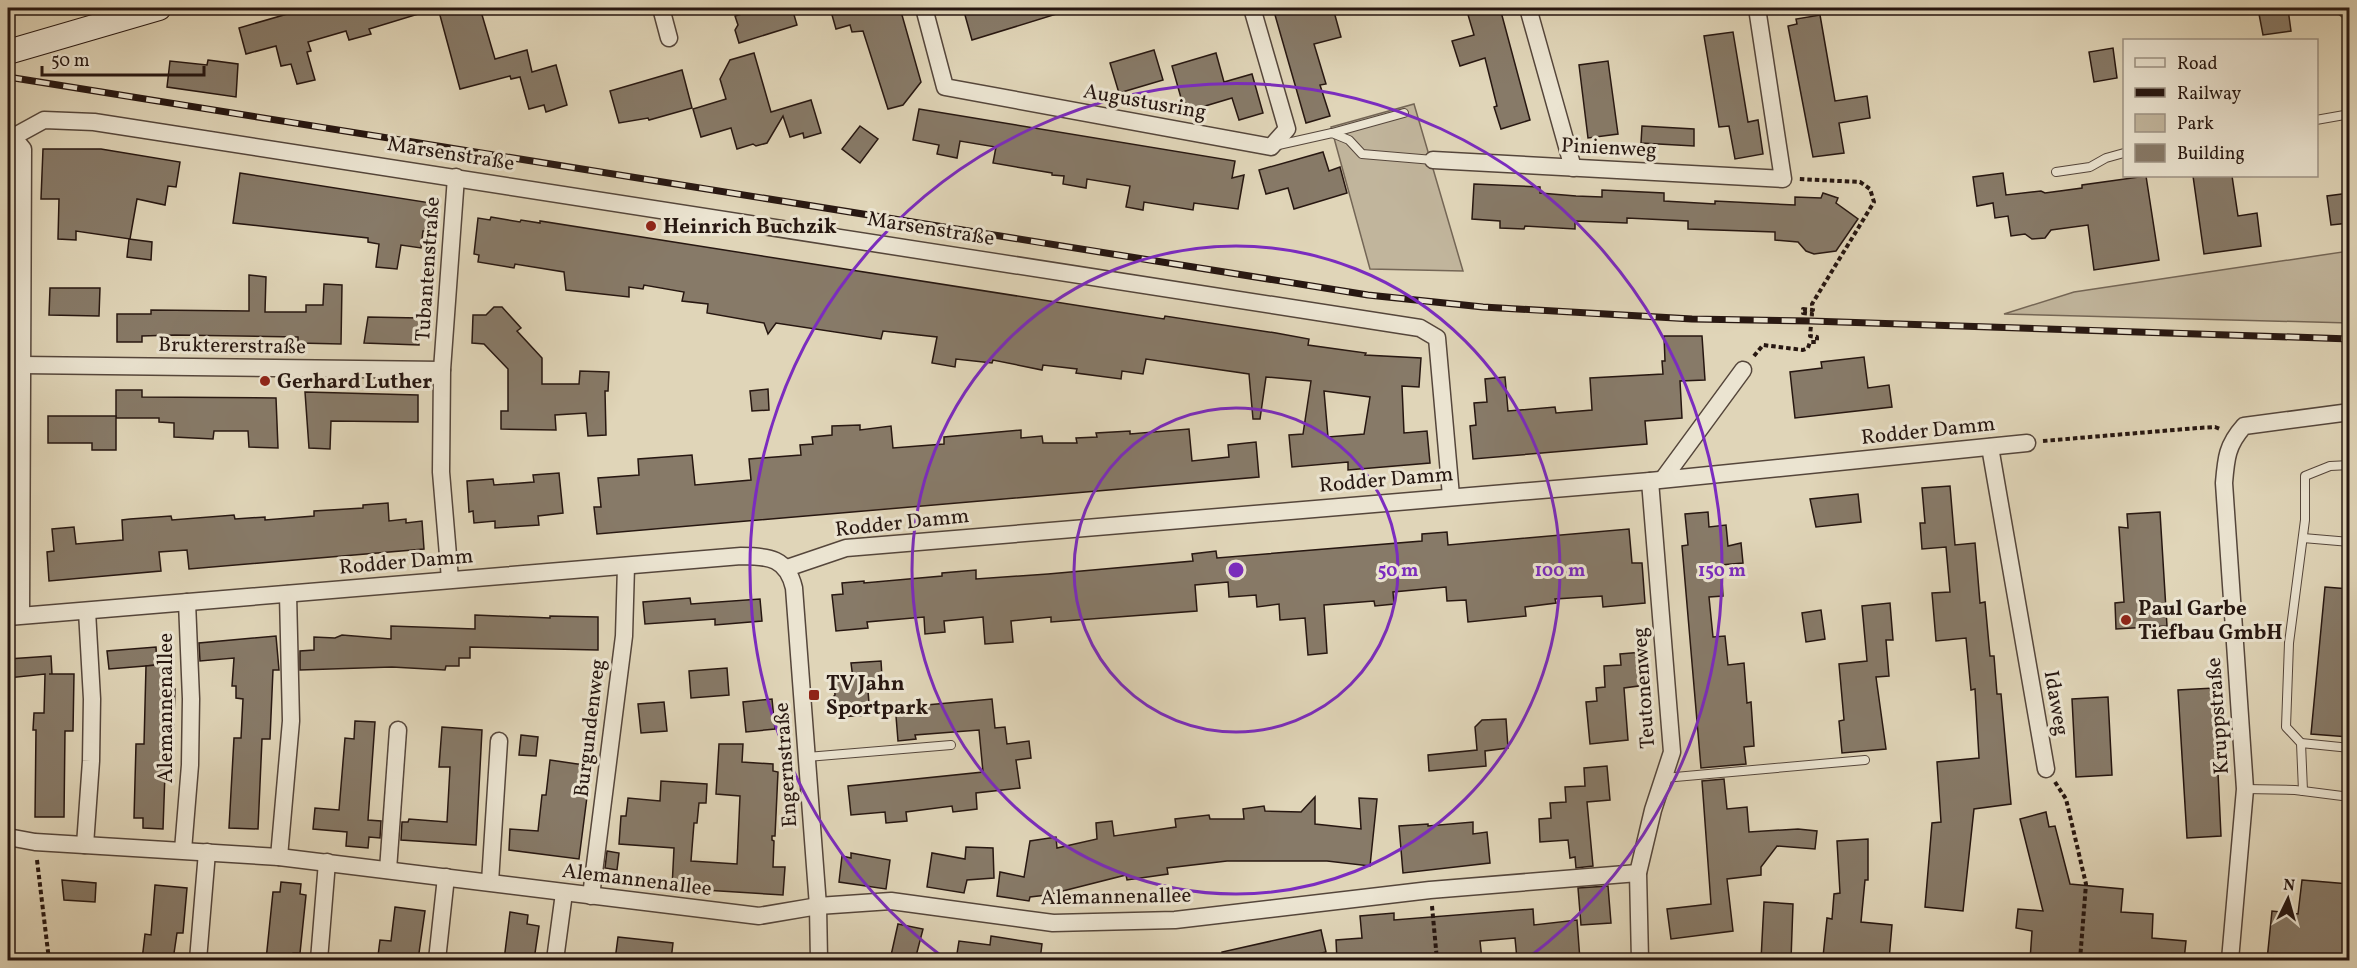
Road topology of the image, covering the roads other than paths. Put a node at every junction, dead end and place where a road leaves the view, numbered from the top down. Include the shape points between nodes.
1 (159, 8) edge
2 (661, 8) edge
3 (924, 8) edge
4 (1252, 8) edge
5 (1528, 8) edge
6 (1757, 8) edge
7 (2345, 8) edge
8 (2349, 12) edge
9 (669, 38) dead end
10 (8, 52) edge
11 (1404, 113) dead end
12 (2349, 114) edge
13 (2318, 120) edge
14 (1332, 133) junction
15 (9, 136) edge
16 (1271, 147) junction
17 (2123, 153) edge
18 (1433, 160) joint
19 (1573, 168) junction
20 (2056, 172) dead end
21 (456, 177) junction
22 (22, 365) junction
23 (442, 370) junction
24 (1743, 370) road end
25 (2349, 412) edge
26 (2027, 442) road end
27 (1990, 447) junction
28 (2349, 465) edge
29 (1657, 480) junction
30 (1451, 496) junction
31 (2303, 538) junction
32 (2349, 542) edge
33 (626, 566) junction
34 (787, 568) junction
35 (450, 579) junction
36 (288, 594) junction
37 (187, 602) junction
38 (87, 611) junction
39 (14, 616) edge
40 (398, 730) dead end
41 (499, 741) dead end
42 (2301, 743) junction
43 (951, 745) dead end
44 (2349, 748) edge
45 (807, 757) junction
46 (1865, 760) dead end
47 (2046, 769) road end
48 (1664, 778) junction
49 (2245, 789) junction
50 (2303, 792) junction
51 (2349, 797) edge
52 (8, 837) edge
53 (85, 845) junction
54 (183, 850) junction
55 (207, 852) junction
56 (279, 857) junction
57 (327, 862) junction
58 (388, 870) junction
59 (1638, 873) junction
60 (446, 877) junction
61 (490, 882) junction
62 (564, 893) junction
63 (591, 896) junction
64 (818, 906) junction
65 (198, 960) edge
66 (319, 960) edge
67 (437, 960) edge
68 (555, 960) edge
69 (819, 960) edge
70 (1640, 960) edge
71 (2230, 960) edge

1 - 10 main road
2 - 9 street
3 - 16 street, Augustusring via 945,87
4 - 16 street via 1287,129
5 - 19 street
6 - 19 street, Pinienweg via 1783,178
7 - 8 street
11 - 14 lane
12 - 13 lane
14 - 16 lane
14 - 18 lane via 1349,140 1362,154
15 - 21 street, Marsenstraße via 44,120 94,122
15 - 22 street via 23,149
17 - 20 lane via 2090,167
18 - 19 street, Pinienweg
21 - 23 street, Tubantenstraße
21 - 30 street, Marsenstraße via 1420,328 1437,338
22 - 23 street, Bruktererstraße
22 - 39 street
23 - 35 street, Tubantenstraße via 441,472
24 - 29 street
25 - 49 street, Kruppstraße via 2244,426 2227,452 2224,483
26 - 27 street, Rodder Damm
27 - 29 street, Rodder Damm
27 - 47 street, Idaweg
28 - 31 lane via 2330,466 2305,476
29 - 30 street, Rodder Damm
29 - 48 street, Teutonenweg via 1672,752
30 - 34 street, Rodder Damm via 846,548
31 - 32 lane
31 - 42 lane via 2289,643 2286,728
33 - 34 street, Rodder Damm via 757,556
33 - 35 street, Rodder Damm
33 - 63 street, Burgundenweg via 624,636
34 - 45 street, Engernstraße via 794,588
35 - 36 street, Rodder Damm
36 - 37 street, Rodder Damm
36 - 56 street via 291,722
37 - 38 street, Rodder Damm
37 - 54 street, Alemannenallee via 190,765
38 - 39 street, Rodder Damm
38 - 53 street via 92,699
40 - 58 street
41 - 61 street
42 - 44 lane
42 - 50 lane
43 - 45 lane
45 - 64 street, Engernstraße
46 - 48 lane
48 - 59 street, Teutonenweg
49 - 50 lane
49 - 71 street, Kruppstraße
50 - 51 lane
52 - 53 street, Alemannenallee
53 - 54 street, Alemannenallee
54 - 55 street, Alemannenallee
55 - 56 street, Alemannenallee
55 - 65 street
56 - 57 street, Alemannenallee
57 - 58 street, Alemannenallee
57 - 66 street
58 - 60 street, Alemannenallee
59 - 64 street, Alemannenallee via 1430,890 1175,920 1053,923 891,901
59 - 70 street, Teutonenweg
60 - 61 street, Alemannenallee
60 - 67 street
61 - 62 street, Alemannenallee
62 - 63 street, Alemannenallee
62 - 68 street
63 - 64 street, Alemannenallee via 759,916
64 - 69 street, Engernstraße

